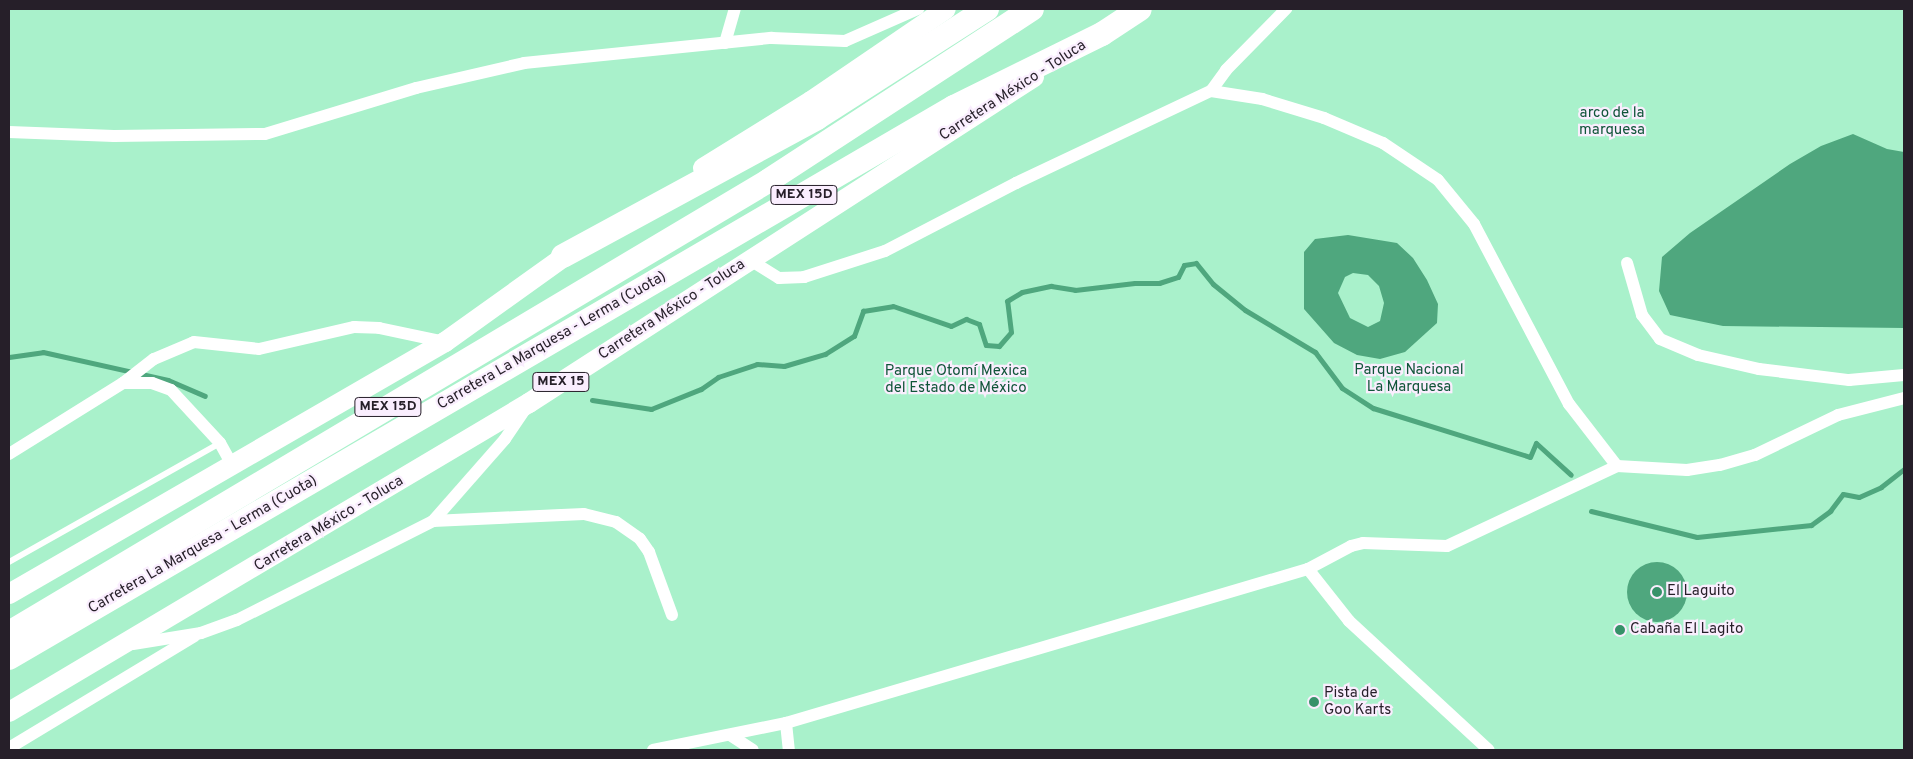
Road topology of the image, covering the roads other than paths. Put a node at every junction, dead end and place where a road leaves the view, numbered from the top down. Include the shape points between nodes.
1 (734, 9) edge
2 (918, 9) edge
3 (946, 9) edge
4 (987, 9) edge
5 (1032, 9) edge
6 (1140, 9) edge
7 (1152, 9) edge
8 (1286, 9) edge
9 (1102, 34) junction
10 (725, 43) junction
11 (1211, 91) junction
12 (9, 132) edge
13 (563, 256) junction
14 (750, 260) junction
15 (1627, 263) dead end
16 (445, 342) junction
17 (1904, 375) edge
18 (127, 380) junction
19 (1904, 398) edge
20 (529, 403) junction
21 (220, 443) junction
22 (9, 454) edge
23 (233, 466) junction
24 (1617, 466) junction
25 (433, 521) junction
26 (9, 562) edge
27 (1308, 569) junction
28 (9, 594) edge
29 (672, 615) dead end
30 (201, 632) junction
31 (9, 633) edge
32 (122, 646) junction
33 (9, 658) edge
34 (9, 712) edge
35 (786, 723) junction
36 (730, 735) junction
37 (9, 748) edge
38 (653, 750) edge
39 (753, 750) edge
40 (789, 750) edge
41 (1490, 750) edge

1 - 10 street
2 - 10 street via 845,41 772,38
3 - 13 main road via 811,101
4 - 13 highway via 817,118
5 - 31 highway, Carretera La Marquesa - Lerma (Cuota) / MEX 15D via 768,181
6 - 9 highway, MEX 15D
7 - 9 main road, Carretera México - Toluca / MEX 15
8 - 11 street via 1226,70
9 - 14 main road, Carretera México - Toluca / MEX 15
9 - 33 highway, Carretera La Marquesa - Lerma (Cuota) / MEX 15D via 954,107
10 - 12 street via 524,63 416,88 265,134 114,136
11 - 14 street via 1016,183 885,251 804,277 779,278
11 - 24 street via 1262,99 1324,118 1382,143 1438,180 1474,224 1569,404
13 - 16 main road
14 - 20 main road, Carretera México - Toluca / MEX 15
15 - 17 street via 1642,315 1660,339 1698,355 1759,369 1849,380
16 - 18 street via 379,328 354,327 259,349 194,342 154,359
16 - 23 main road
18 - 21 street via 152,383 171,390
18 - 22 street
19 - 24 street via 1838,415 1755,456 1687,470
20 - 25 street via 506,439
20 - 32 main road, Carretera México - Toluca / MEX 15
21 - 23 street
21 - 26 lane
23 - 28 main road
24 - 27 street via 1447,546 1363,543
25 - 29 street via 584,514 616,522 640,539 649,552
25 - 30 street via 237,620
27 - 35 street
27 - 41 street via 1349,621
30 - 32 street
30 - 37 street
32 - 34 main road, Carretera México - Toluca / MEX 15
35 - 36 street
35 - 40 street
36 - 38 street
36 - 39 street

